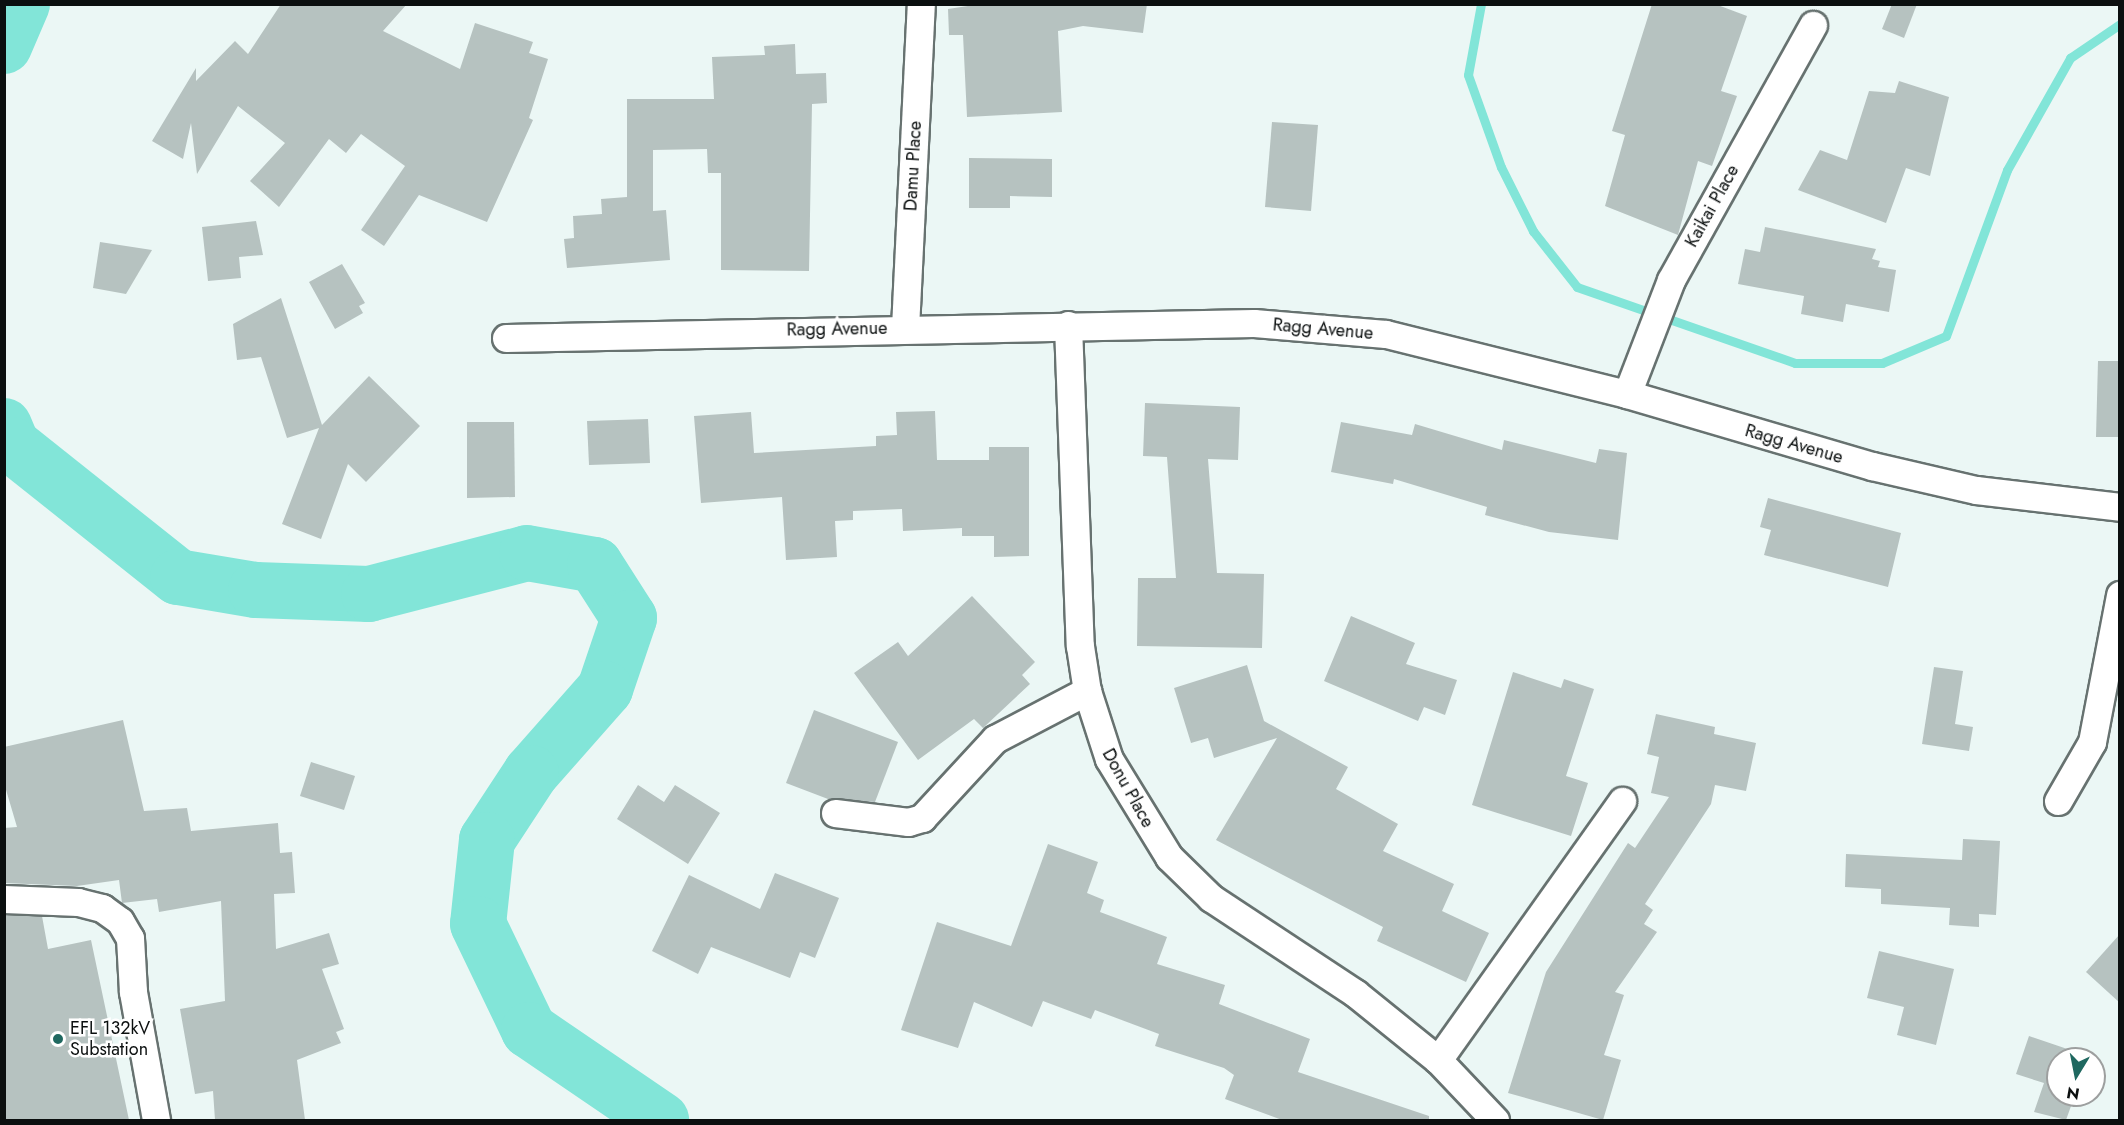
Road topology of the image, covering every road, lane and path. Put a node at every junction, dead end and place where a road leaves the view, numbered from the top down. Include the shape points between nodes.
1 (921, 4) edge
2 (1813, 25) dead end
3 (1068, 325) junction
4 (905, 327) junction
5 (506, 338) dead end
6 (1627, 394) junction
7 (2120, 507) edge
8 (2120, 595) edge
9 (1087, 691) junction
10 (1622, 801) dead end
11 (2058, 801) dead end
12 (835, 813) dead end
13 (4, 899) edge
14 (1438, 1060) junction
15 (156, 1120) edge
16 (1495, 1120) edge

1 - 4 street, Damu Place
2 - 6 street, Kaikai Place via 1671,280
3 - 4 street, Ragg Avenue
3 - 6 street, Ragg Avenue via 1254,323 1386,334
3 - 9 street, Donu Place via 1072,513
4 - 5 street, Ragg Avenue
6 - 7 street, Ragg Avenue via 1872,466 1976,490
8 - 11 street via 2092,742
9 - 12 street via 995,739 922,818 908,822
9 - 14 street, Donu Place via 1109,759 1169,857 1211,898 1355,993
10 - 14 street
13 - 15 street via 78,902 120,921 130,938 133,992
14 - 16 street, Donu Place

